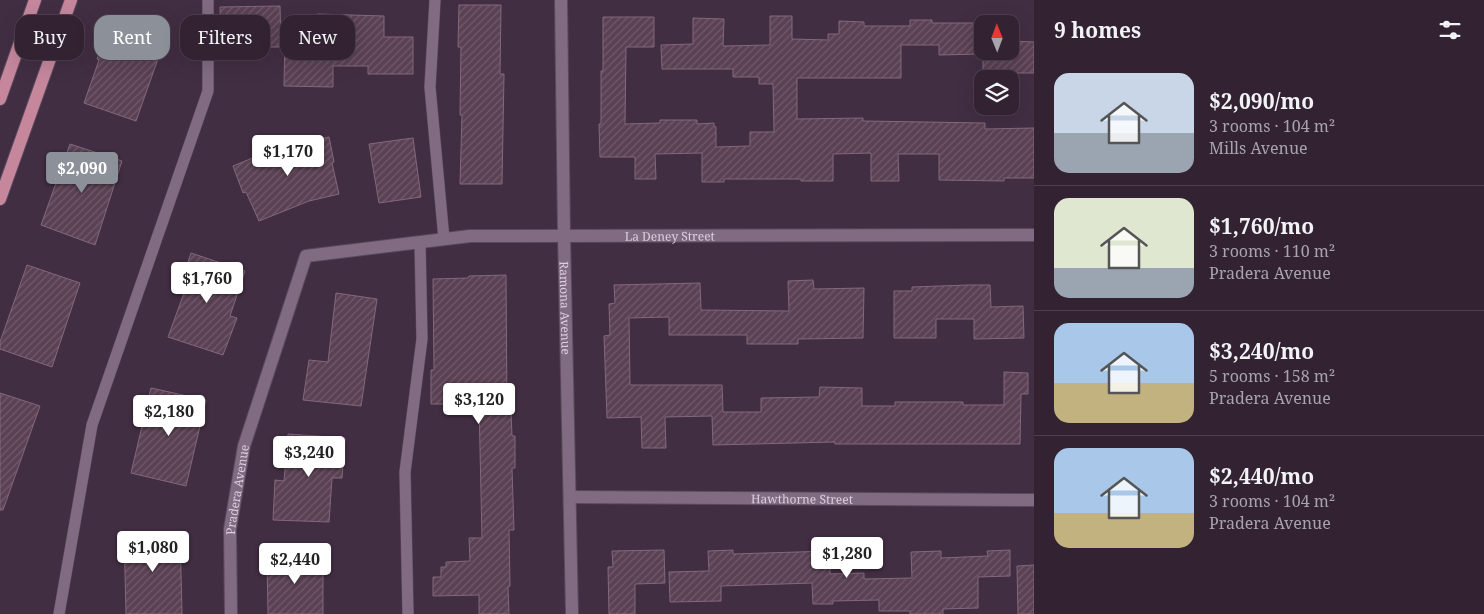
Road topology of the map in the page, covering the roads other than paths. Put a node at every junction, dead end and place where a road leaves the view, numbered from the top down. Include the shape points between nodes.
1 (35, 0) edge
2 (70, 0) edge
3 (208, 0) edge
4 (435, 0) edge
5 (560, 0) edge
6 (0, 99) edge
7 (0, 199) edge
8 (564, 235) junction
9 (1034, 235) edge
10 (444, 239) junction
11 (420, 242) junction
12 (306, 256) joint
13 (570, 497) junction
14 (1034, 500) edge
15 (59, 614) edge
16 (232, 614) edge
17 (408, 614) edge
18 (572, 614) edge

1 - 6 main road
2 - 7 main road
3 - 15 lane via 208,91 92,425
4 - 10 lane via 430,87
5 - 8 street, Ramona Avenue
8 - 9 street, La Deney Street
8 - 10 street, La Deney Street
8 - 13 street, Ramona Avenue
10 - 11 street, La Deney Street
11 - 12 street, La Deney Street
11 - 17 lane via 422,339 405,472
12 - 16 street, Pradera Avenue via 244,446 230,529
13 - 14 street, Hawthorne Street
13 - 18 street, Ramona Avenue

